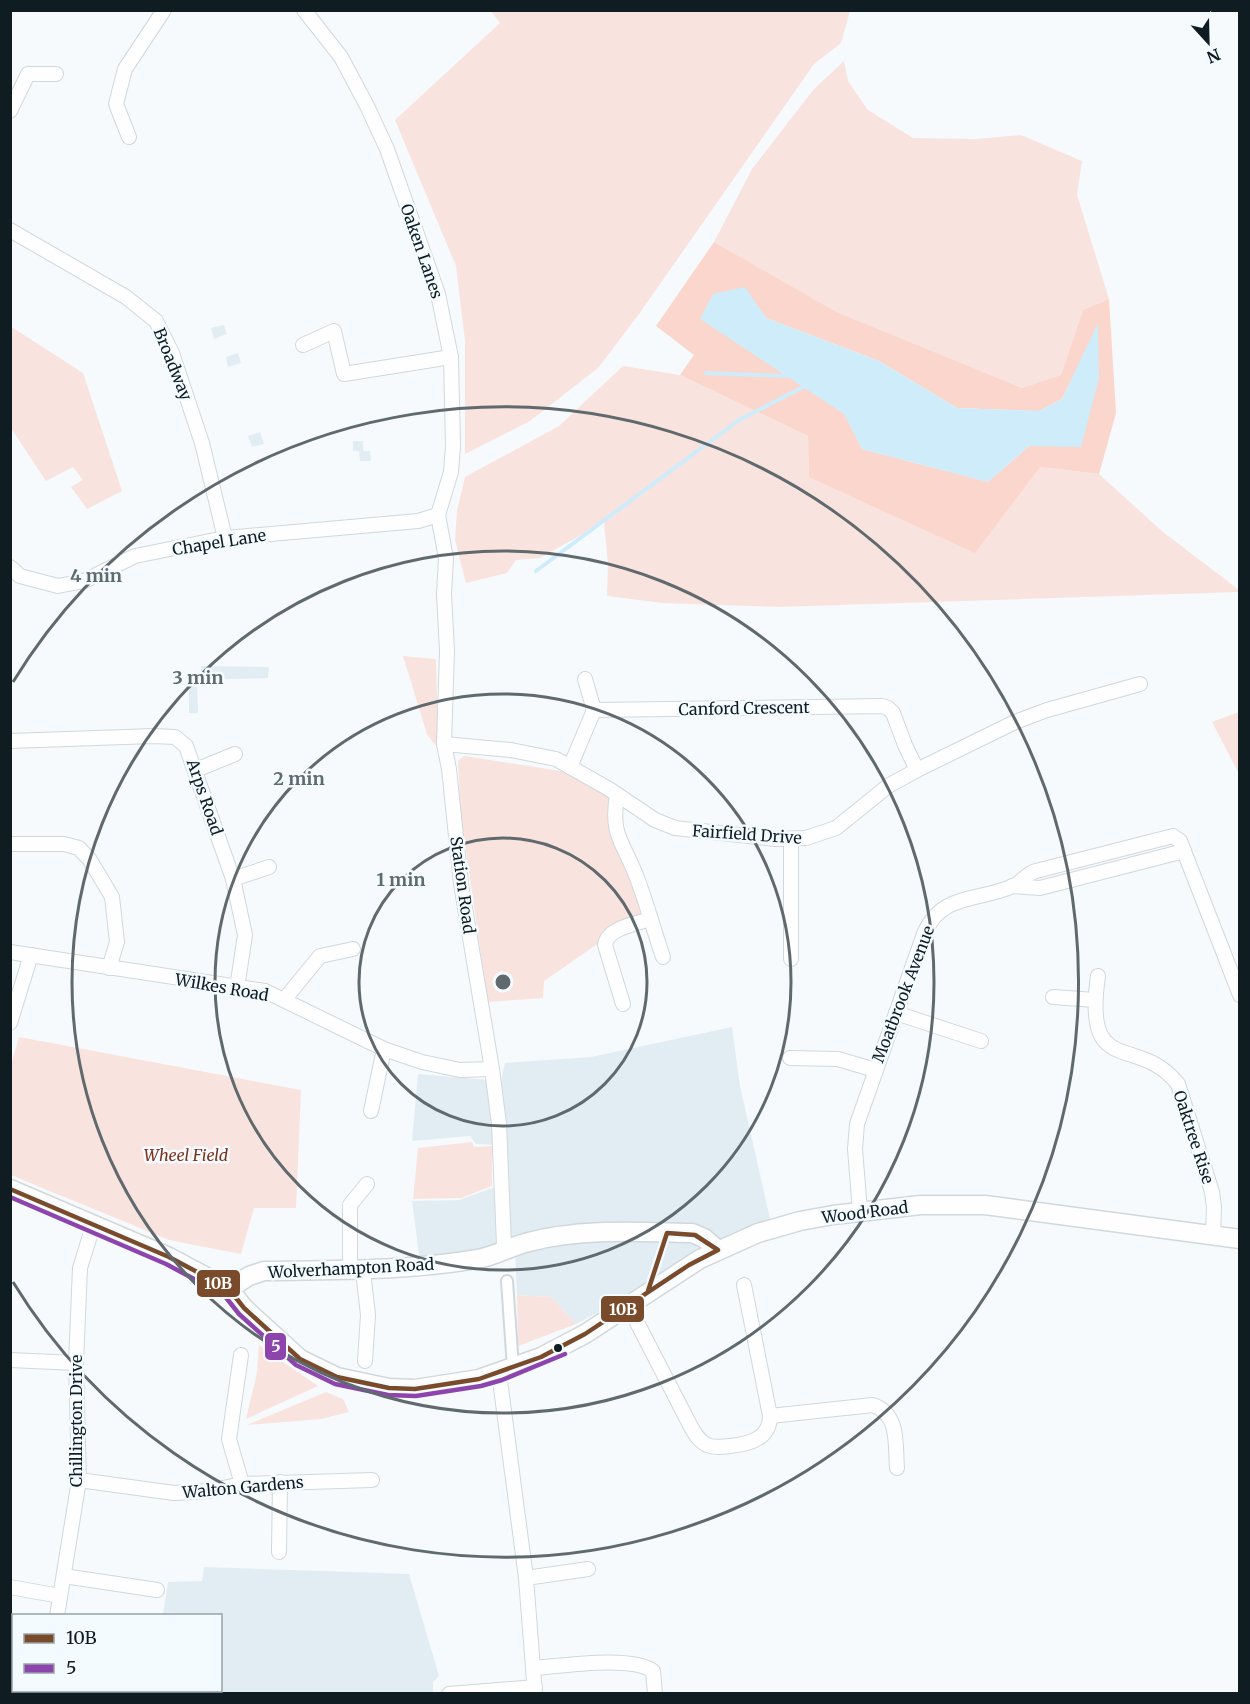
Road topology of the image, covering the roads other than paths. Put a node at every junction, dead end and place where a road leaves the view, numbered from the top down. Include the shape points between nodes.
1 (164, 10) edge
2 (304, 10) edge
3 (56, 74) dead end
4 (10, 111) edge
5 (129, 137) dead end
6 (10, 230) edge
7 (303, 345) dead end
8 (451, 357) junction
9 (438, 515) junction
10 (225, 538) junction
11 (10, 567) edge
12 (585, 679) dead end
13 (1140, 684) dead end
14 (594, 710) junction
15 (10, 741) edge
16 (444, 744) junction
17 (235, 754) dead end
18 (570, 767) junction
19 (195, 770) junction
20 (917, 770) junction
21 (618, 795) junction
22 (791, 839) junction
23 (10, 844) edge
24 (269, 867) dead end
25 (233, 879) junction
26 (650, 919) junction
27 (353, 949) dead end
28 (10, 952) edge
29 (31, 955) junction
30 (663, 957) dead end
31 (791, 959) dead end
32 (109, 968) junction
33 (1098, 976) dead end
34 (237, 988) junction
35 (1239, 995) edge
36 (1053, 997) dead end
37 (284, 1000) junction
38 (1095, 1000) junction
39 (623, 1004) dead end
40 (896, 1013) junction
41 (10, 1023) edge
42 (981, 1041) dead end
43 (384, 1049) junction
44 (790, 1058) dead end
45 (492, 1069) junction
46 (875, 1070) junction
47 (370, 1111) dead end
48 (367, 1185) dead end
49 (10, 1189) edge
50 (860, 1211) junction
51 (93, 1226) junction
52 (1213, 1235) junction
53 (1239, 1239) edge
54 (718, 1250) junction
55 (502, 1253) junction
56 (357, 1270) junction
57 (507, 1281) dead end
58 (744, 1285) dead end
59 (229, 1289) junction
60 (628, 1305) junction
61 (241, 1355) dead end
62 (10, 1360) edge
63 (365, 1361) dead end
64 (76, 1363) junction
65 (506, 1371) junction
66 (770, 1416) junction
67 (897, 1468) dead end
68 (79, 1480) junction
69 (372, 1480) dead end
70 (280, 1482) junction
71 (242, 1485) junction
72 (279, 1552) dead end
73 (588, 1569) dead end
74 (64, 1576) junction
75 (526, 1578) junction
76 (10, 1587) edge
77 (157, 1590) dead end
78 (60, 1596) junction
79 (57, 1614) edge
80 (534, 1668) junction
81 (535, 1690) edge
82 (449, 1694) edge
83 (656, 1694) edge

1 - 5 street via 125,69 116,104
2 - 8 street, Oaken Lanes via 341,57 387,148 438,294
3 - 4 street via 28,74
6 - 10 street, Broadway via 126,297 156,321 172,353 202,443
7 - 8 street via 334,331 344,374
8 - 9 street, Oaken Lanes via 451,472
9 - 10 street, Chapel Lane via 418,521
9 - 16 street, Station Road via 446,558
10 - 11 street, Chapel Lane via 135,556 84,581 58,586 20,576
12 - 14 street
13 - 20 street, Fairfield Drive via 1015,722
14 - 18 street
14 - 20 street, Canford Crescent via 882,706 893,713
15 - 19 street, Arps Road via 175,737 186,746
16 - 18 street, Fairfield Drive via 532,753
16 - 45 street, Station Road via 461,884
17 - 19 street
18 - 21 street, Fairfield Drive
19 - 25 street, Arps Road
20 - 22 street, Fairfield Drive via 872,797 836,828 816,837
21 - 22 street, Fairfield Drive via 655,820 675,828
21 - 26 street via 614,822 617,836 638,879
22 - 31 street
23 - 32 street via 64,844 80,848 90,860 112,897 117,942
24 - 25 street
25 - 34 street, Arps Road via 245,935
26 - 30 street
26 - 39 street via 614,932 606,940
27 - 37 street via 320,956
28 - 29 street, Wilkes Road
29 - 32 street, Wilkes Road
29 - 41 street
32 - 34 street, Wilkes Road
33 - 38 street, Oaktree Rise
34 - 37 street, Wilkes Road via 265,991
35 - 40 street, Moatbrook Avenue via 1184,851 1177,837 1168,836 1029,873 1012,886 952,903 935,915 924,934
36 - 38 street
37 - 43 street, Wilkes Road
38 - 52 street, Oaktree Rise via 1096,1023 1104,1042 1167,1071 1178,1084 1212,1192
40 - 42 street
40 - 46 street, Moatbrook Avenue
43 - 45 street, Wilkes Road via 460,1070
43 - 47 street
44 - 46 street via 838,1059
45 - 55 street, Station Road via 499,1124
46 - 50 street, Moatbrook Avenue via 855,1135
48 - 56 street via 350,1205
49 - 51 street
50 - 52 street, Wood Road via 985,1204
50 - 54 street, Wood Road via 777,1227
51 - 59 street via 169,1257
51 - 64 street, Chillington Drive via 80,1268
52 - 53 street, Wood Road
54 - 55 street via 692,1233 599,1231 528,1242
54 - 60 street, Wood Road
55 - 56 street, Wolverhampton Road via 415,1267
56 - 59 street, Wolverhampton Road via 264,1271
56 - 63 street via 368,1315
57 - 65 street
58 - 66 street
59 - 65 street, Wood Road via 300,1359 337,1377 415,1389
60 - 65 street, Wood Road via 562,1347
60 - 66 street via 691,1427 704,1443 722,1447 755,1442 767,1429
61 - 71 street via 229,1439
62 - 64 street
64 - 68 street, Chillington Drive
65 - 75 street
66 - 67 street via 863,1405 882,1408 894,1428
68 - 71 street, Walton Gardens via 174,1493
68 - 74 street, Chillington Drive
69 - 70 street, Walton Gardens
70 - 71 street, Walton Gardens
70 - 72 street
73 - 75 street
74 - 77 street
74 - 78 street, Chillington Drive
75 - 80 street
76 - 78 street
78 - 79 street, Chillington Drive
80 - 81 street
80 - 83 street via 639,1663 653,1671
81 - 82 street

